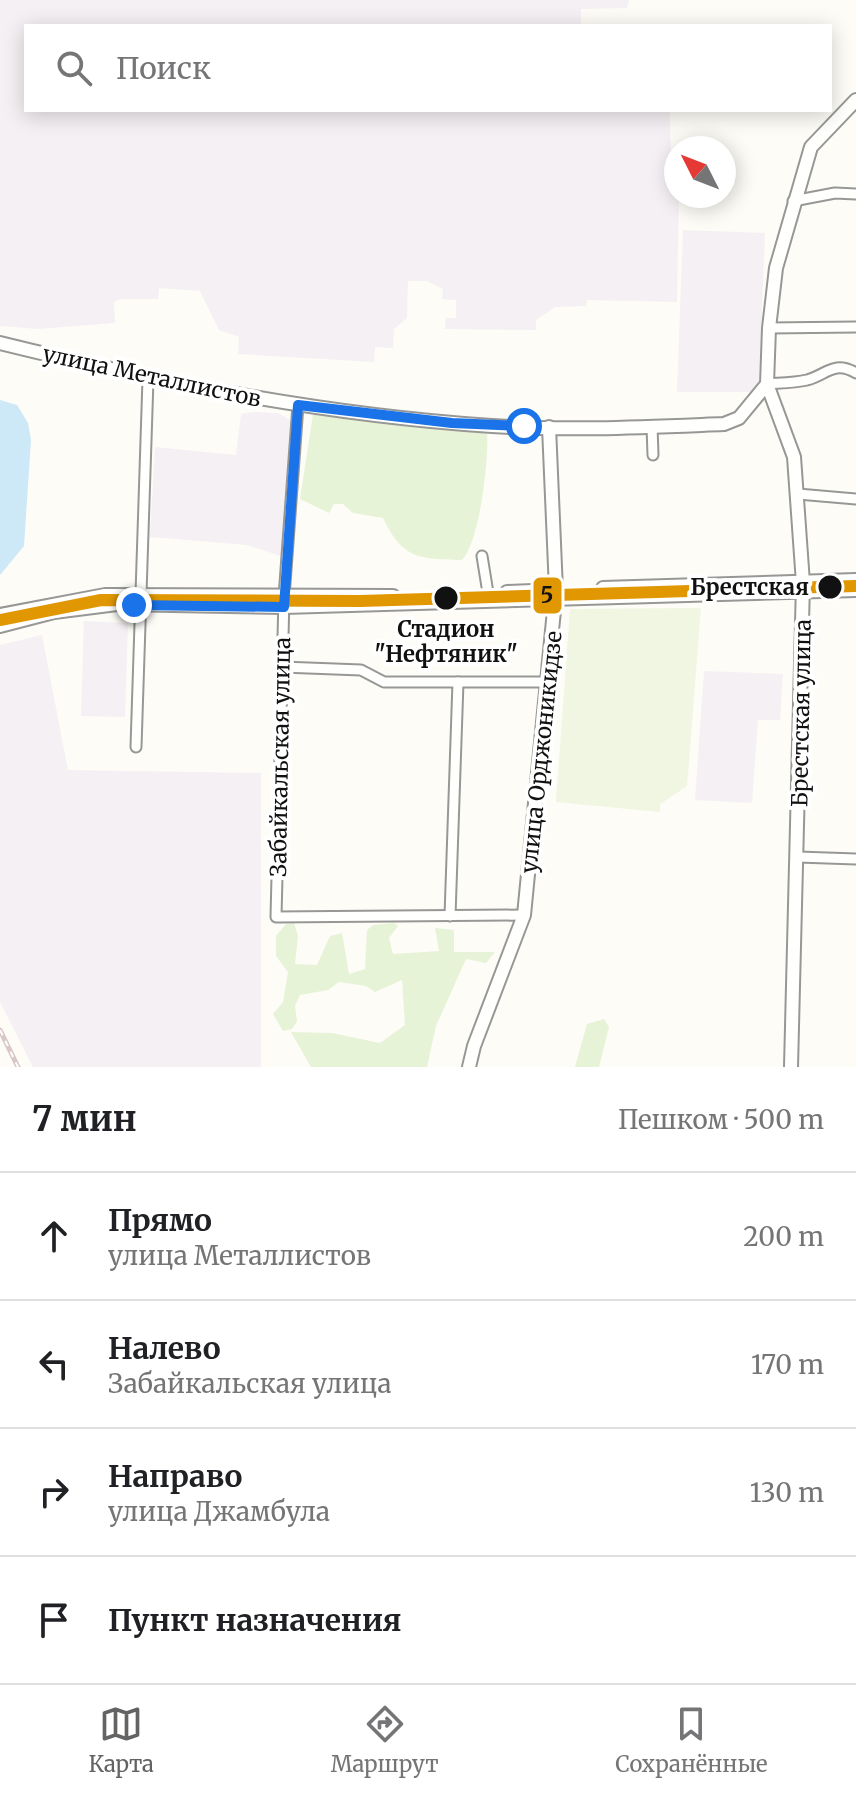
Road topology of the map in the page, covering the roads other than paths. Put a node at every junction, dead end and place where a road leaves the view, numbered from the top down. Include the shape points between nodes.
1 (856, 100) edge
2 (856, 194) edge
3 (793, 201) junction
4 (856, 327) edge
5 (769, 328) junction
6 (0, 343) edge
7 (856, 373) edge
8 (148, 379) junction
9 (767, 384) junction
10 (298, 405) junction
11 (652, 426) junction
12 (549, 427) junction
13 (653, 455) dead end
14 (798, 494) junction
15 (856, 499) edge
16 (482, 556) dead end
17 (856, 580) edge
18 (803, 587) junction
19 (856, 590) edge
20 (488, 593) junction
21 (556, 594) junction
22 (143, 600) junction
23 (284, 602) junction
24 (0, 615) edge
25 (0, 626) edge
26 (282, 667) junction
27 (458, 682) junction
28 (548, 682) junction
29 (136, 747) dead end
30 (798, 857) junction
31 (856, 859) edge
32 (524, 915) junction
33 (450, 916) junction
34 (469, 1067) edge
35 (791, 1067) edge

1 - 3 street, Брестская улица via 811,147
2 - 3 street
3 - 5 street, Брестская улица via 776,268
4 - 5 street
5 - 9 street, Брестская улица
6 - 8 street, улица Металлистов
7 - 9 street via 824,370 807,379
8 - 10 street, улица Металлистов
8 - 22 street
9 - 11 street, улица Металлистов via 739,418 724,424
9 - 14 street, Брестская улица via 794,457
10 - 12 street, улица Металлистов via 452,423
10 - 23 street, Забайкальская улица
11 - 12 street, улица Металлистов
11 - 13 street
12 - 21 street, улица Орджоникидзе
14 - 15 street
14 - 18 street, Брестская улица
16 - 20 street
17 - 18 street
18 - 19 street
18 - 21 street
18 - 30 street, Брестская улица
20 - 21 street
20 - 23 street
21 - 23 street
21 - 28 street, улица Орджоникидзе
22 - 23 street
22 - 24 street via 87,596
22 - 25 street
22 - 29 street
23 - 26 street, Забайкальская улица
26 - 27 street via 361,670 384,682
26 - 33 street, Забайкальская улица via 276,917
27 - 28 street
27 - 33 street
28 - 32 street, улица Орджоникидзе
30 - 31 street
30 - 35 street, Брестская улица via 791,942
32 - 33 street
32 - 34 street, улица Орджоникидзе

